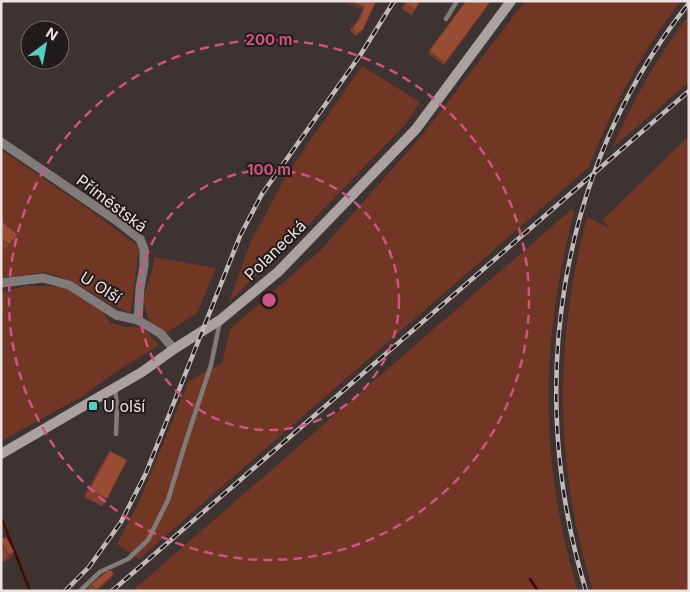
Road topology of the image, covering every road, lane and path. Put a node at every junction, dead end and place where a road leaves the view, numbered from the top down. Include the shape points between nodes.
1 (457, 1) edge
2 (511, 1) edge
3 (446, 19) dead end
4 (1, 142) edge
5 (1, 283) edge
6 (138, 320) junction
7 (220, 320) junction
8 (174, 349) junction
9 (115, 388) junction
10 (116, 434) dead end
11 (1, 454) edge
12 (80, 591) edge

1 - 3 lane
2 - 7 street, Polanecká via 416,129 278,272
4 - 6 street, Příměstská via 140,239 144,266
5 - 6 street, U Olší via 43,278 69,285 116,315
6 - 8 street, U Olší via 161,334
7 - 8 street, Polanecká
7 - 12 lane via 211,365 168,500 148,540 128,559 100,572
8 - 9 street, Polanecká
9 - 10 lane
9 - 11 street, Polanecká

